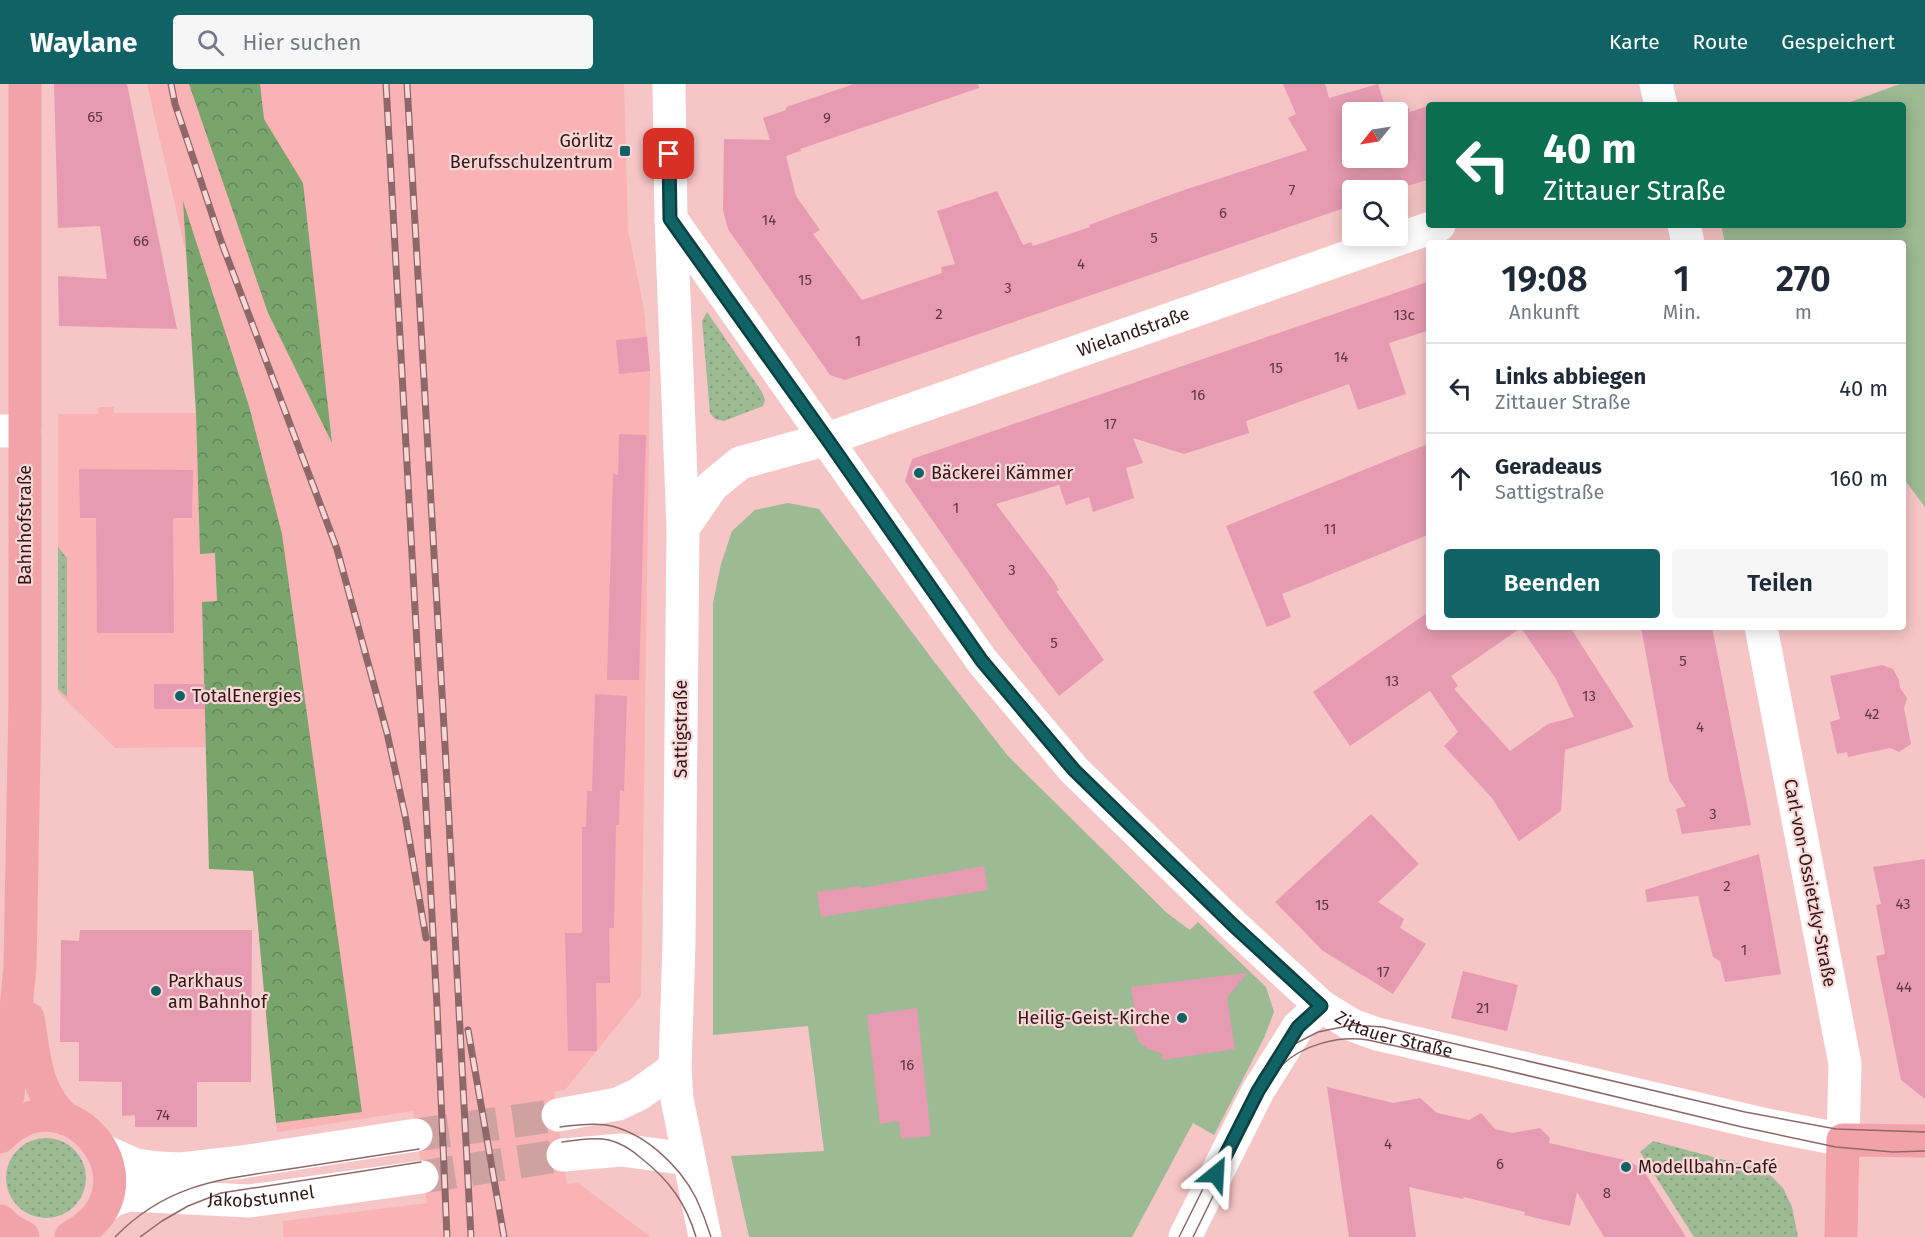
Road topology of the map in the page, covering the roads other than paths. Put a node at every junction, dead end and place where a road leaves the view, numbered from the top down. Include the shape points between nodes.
1 (24, 84) edge
2 (669, 84) edge
3 (1656, 84) edge
4 (1659, 102) edge
5 (670, 219) junction
6 (1430, 228) edge
7 (12, 431) edge
8 (827, 439) junction
9 (683, 528) junction
10 (1762, 630) edge
11 (20, 966) junction
12 (1321, 1006) junction
13 (675, 1068) junction
14 (558, 1115) tunnel mouth
15 (65, 1119) junction
16 (0, 1130) edge
17 (416, 1135) tunnel mouth
18 (0, 1137) edge
19 (1843, 1140) junction
20 (1925, 1141) edge
21 (102, 1150) junction
22 (563, 1155) tunnel mouth
23 (688, 1159) junction
24 (423, 1177) tunnel mouth
25 (103, 1208) junction
26 (71, 1237) edge
27 (705, 1237) edge
28 (1185, 1237) edge
29 (1841, 1237) edge

1 - 7 main road, Bahnhofstraße
2 - 5 street, Sattigstraße
3 - 4 street
5 - 8 street
5 - 9 street, Sattigstraße
6 - 8 street, Wielandstraße
7 - 11 main road, Bahnhofstraße via 25,701
8 - 9 street via 740,463 712,486
8 - 12 street, Zittauer Straße via 982,661 1074,770
9 - 13 street, Sattigstraße
10 - 19 street, Carl-von-Ossietzky-Straße via 1845,1064
11 - 15 main road, Bahnhofstraße via 36,1071 50,1102
11 - 16 main road, Bahnhofstraße via 8,1095
12 - 19 street, Zittauer Straße via 1352,1025 1377,1034
12 - 28 street via 1298,1027 1258,1091
13 - 14 street via 618,1104
13 - 23 street, Sattigstraße
15 - 18 main road, Bahnhofstraße via 28,1119
15 - 21 main road, Bahnhofstraße via 87,1131
17 - 21 street, Jakobstunnel via 181,1169 136,1165
19 - 20 main road, Zittauer Straße
19 - 29 main road
21 - 25 main road via 109,1173
22 - 23 street via 621,1150
23 - 27 street, Sattigstraße
24 - 25 street, Jakobstunnel via 234,1202 132,1195 120,1197
25 - 26 main road via 84,1230

